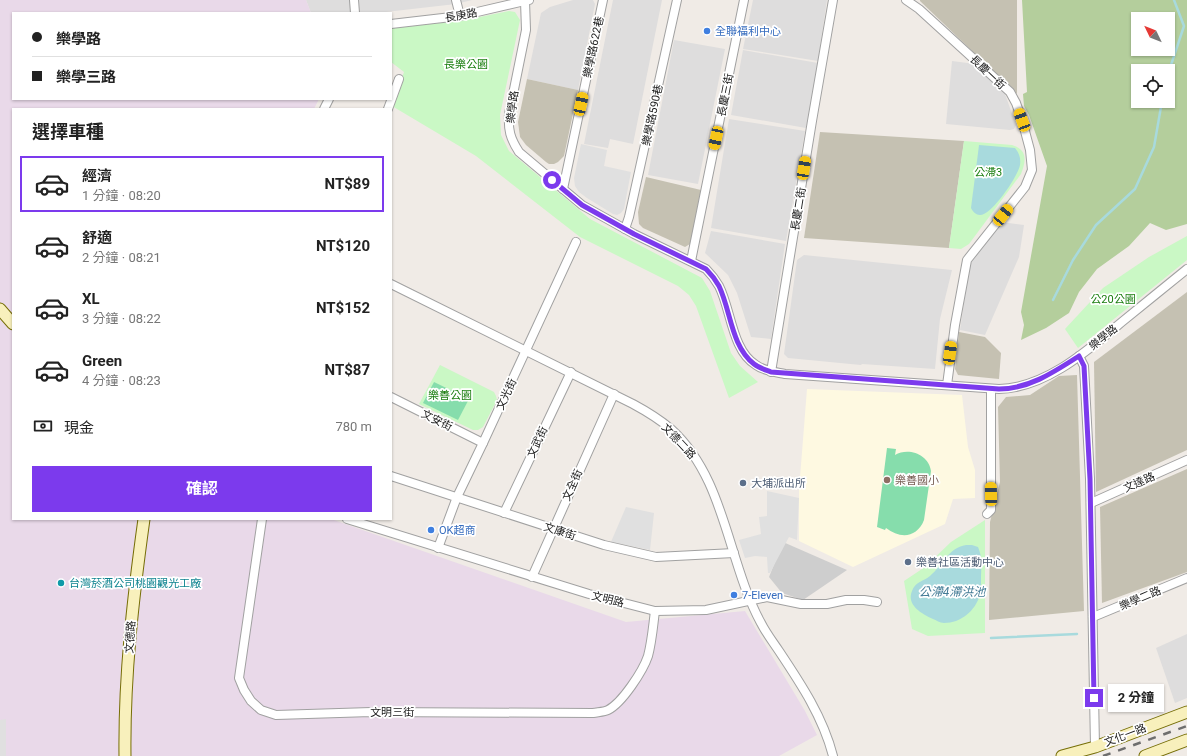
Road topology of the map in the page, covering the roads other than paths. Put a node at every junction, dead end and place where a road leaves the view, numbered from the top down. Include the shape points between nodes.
1 (354, 0) edge
2 (456, 0) edge
3 (603, 0) edge
4 (677, 0) edge
5 (744, 0) edge
6 (833, 0) edge
7 (906, 0) edge
8 (527, 1) edge
9 (355, 12) edge
10 (460, 16) junction
11 (392, 24) edge
12 (399, 79) dead end
13 (392, 98) edge
14 (563, 189) junction
15 (625, 229) junction
16 (576, 242) dead end
17 (691, 261) junction
18 (1186, 271) edge
19 (392, 284) edge
20 (0, 309) edge
21 (12, 323) edge
22 (526, 350) junction
23 (1079, 356) junction
24 (571, 372) junction
25 (771, 372) junction
26 (947, 385) junction
27 (991, 389) junction
28 (614, 394) junction
29 (392, 397) edge
30 (484, 443) junction
31 (1187, 460) edge
32 (392, 476) edge
33 (457, 497) junction
34 (1091, 503) junction
35 (504, 513) junction
36 (987, 514) dead end
37 (144, 520) edge
38 (262, 520) edge
39 (350, 520) edge
40 (553, 528) junction
41 (438, 548) junction
42 (734, 553) junction
43 (532, 577) junction
44 (1187, 578) edge
45 (751, 601) junction
46 (877, 602) dead end
47 (655, 610) junction
48 (1093, 617) junction
49 (1187, 712) edge
50 (1187, 740) edge
51 (1096, 751) edge
52 (125, 756) edge
53 (833, 756) edge
54 (1062, 756) edge
55 (1145, 756) edge

1 - 9 street
2 - 10 street
3 - 14 street, 樂學路622巷
4 - 15 street, 樂學路590巷 via 630,217
5 - 17 street, 長慶三街
6 - 25 street, 長慶二街
7 - 26 street, 長慶一街 via 1010,92 1022,120 1030,150 1032,170 1025,187 967,260 954,325
8 - 10 street, 長庚路
8 - 14 street, 樂學路 via 526,30 508,127 519,152
10 - 11 street, 長庚路
12 - 13 street
14 - 15 street, 樂學路 via 582,205
15 - 17 street, 樂學路
16 - 22 street, 文光街
17 - 25 street, 樂學路 via 706,269 719,287 744,355 755,365
18 - 23 street, 樂學路
19 - 22 street, 文德二路
20 - 21 street
22 - 24 street, 文德二路
22 - 30 street, 文光街
23 - 27 street, 樂學路 via 1038,381 1012,389
23 - 34 street via 1084,366
24 - 28 street, 文德二路
24 - 35 street, 文武街
25 - 26 street, 樂學路
26 - 27 street, 樂學路
27 - 36 street via 991,510
28 - 40 street, 文全街
28 - 42 street, 文德二路 via 656,418 696,457 714,494
29 - 30 street, 文安街
30 - 33 street, 文光街
31 - 34 street, 文達路
32 - 33 street, 文康街
33 - 35 street, 文康街
33 - 41 street, 文光街
34 - 48 street
35 - 40 street, 文康街
37 - 52 street, 文德路 via 129,646
38 - 47 street, 文明三街 via 240,678 251,701 261,710 276,715 371,712 593,713 608,710 620,702 647,658
39 - 41 street, 文明路
40 - 42 street, 文康街 via 604,545 656,557
40 - 43 street, 文全街
41 - 43 street, 文明路
42 - 45 street, 文德二路
43 - 47 street, 文明路
44 - 48 street, 樂學二路
45 - 46 street, 文明路 via 767,597 801,604 827,604 846,600
45 - 47 street, 文明路 via 706,610
45 - 53 street, 文德二路 via 761,623 817,712 829,739
48 - 51 street
49 - 51 street, 文化一路
50 - 55 street
51 - 54 street, 文化一路

